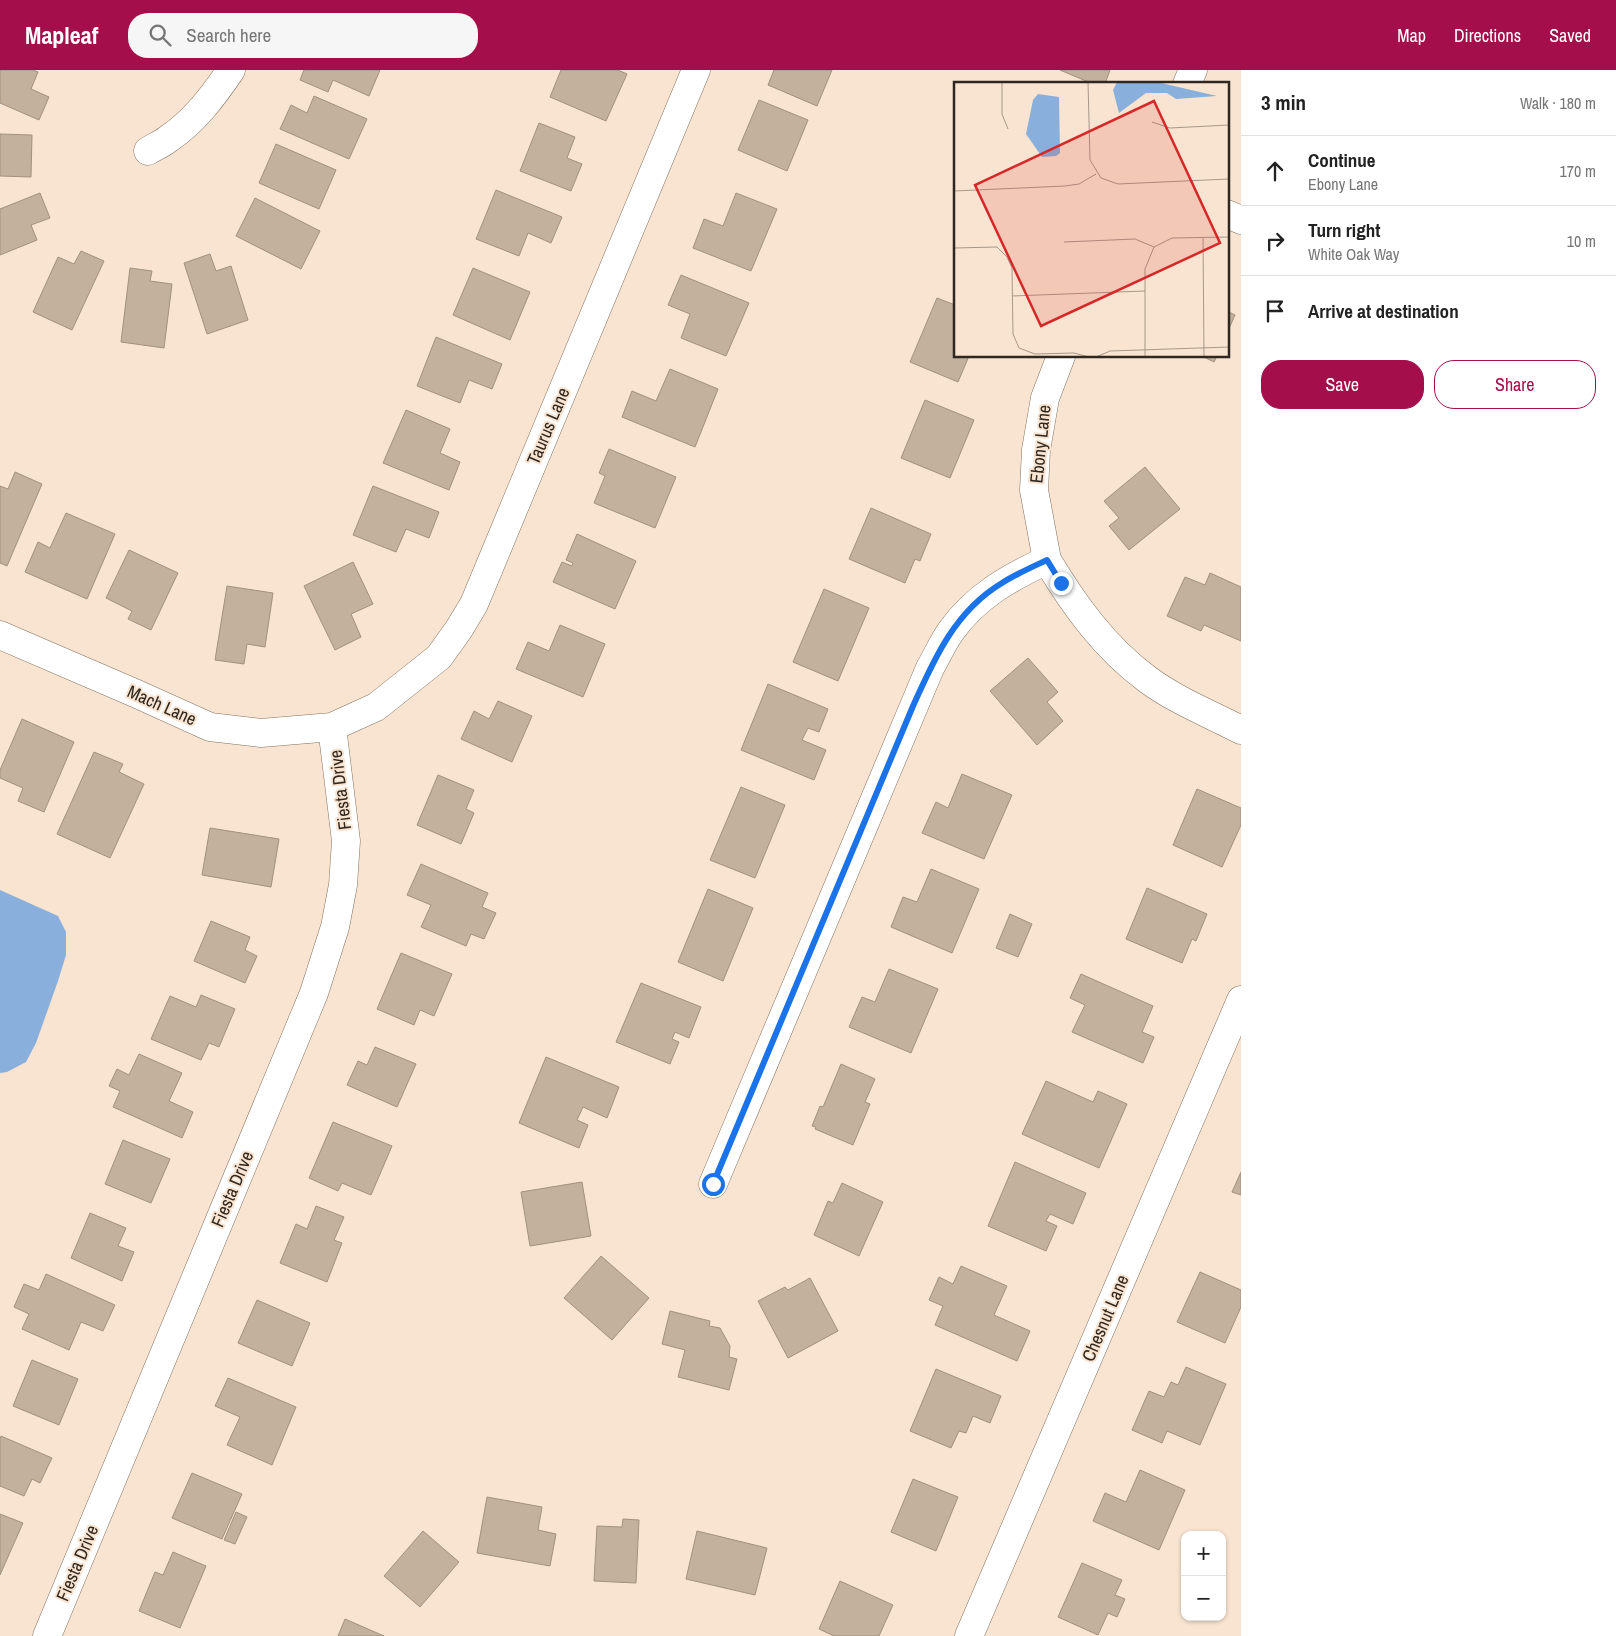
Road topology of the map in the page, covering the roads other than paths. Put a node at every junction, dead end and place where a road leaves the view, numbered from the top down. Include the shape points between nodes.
1 (231, 70) edge
2 (696, 70) edge
3 (1193, 70) edge
4 (1188, 82) edge
5 (148, 151) dead end
6 (1228, 214) edge
7 (1241, 220) edge
8 (1060, 358) edge
9 (1047, 560) junction
10 (0, 635) edge
11 (332, 727) junction
12 (1241, 730) edge
13 (1241, 1000) edge
14 (713, 1184) dead end
15 (47, 1636) edge
16 (968, 1636) edge

1 - 5 street via 192,119 169,139
2 - 11 street, Taurus Lane via 474,604 438,657 376,707
3 - 4 street
6 - 7 street
8 - 9 street, Ebony Lane via 1045,398 1036,450 1034,490
9 - 12 street via 1075,606 1120,657 1148,680
9 - 14 street via 1000,584 972,607 950,631 930,668
10 - 11 street, Mach Lane via 210,727 260,733
11 - 15 street, Fiesta Drive via 346,840 343,885 335,927 314,993
13 - 16 street, Chesnut Lane

